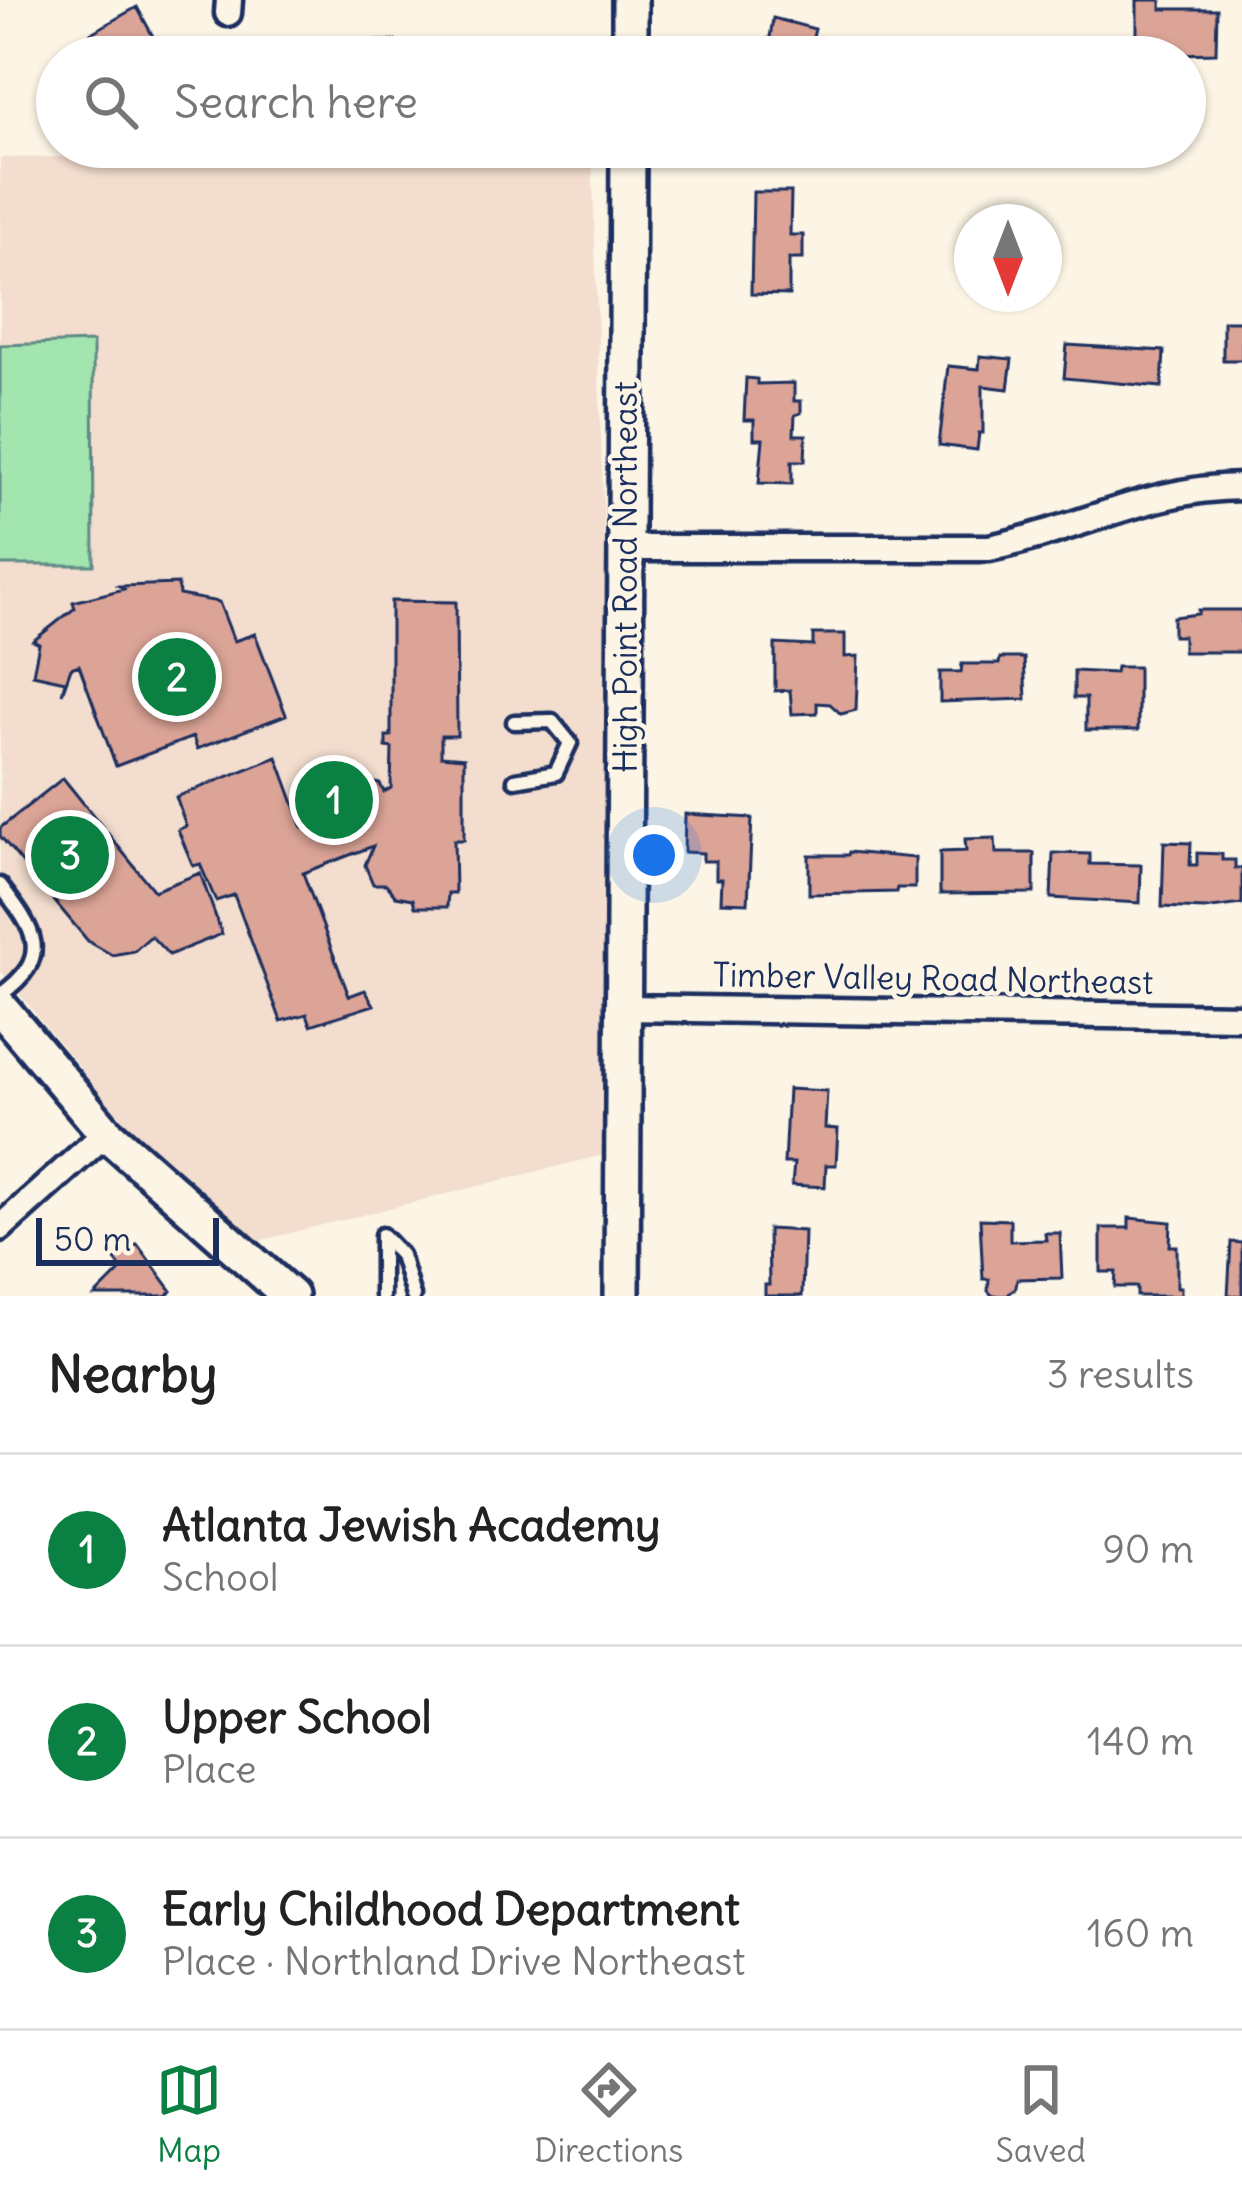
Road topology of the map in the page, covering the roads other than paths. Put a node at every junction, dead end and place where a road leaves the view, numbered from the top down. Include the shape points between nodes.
1 (630, 0) edge
2 (630, 36) edge
3 (628, 168) edge
4 (1242, 488) edge
5 (626, 548) junction
6 (514, 722) dead end
7 (515, 780) dead end
8 (0, 885) edge
9 (0, 995) edge
10 (0, 1007) edge
11 (623, 1008) junction
12 (1242, 1017) edge
13 (106, 1133) junction
14 (0, 1228) edge
15 (290, 1296) edge
16 (382, 1296) edge
17 (412, 1296) edge
18 (622, 1296) edge

1 - 2 street
3 - 5 street, High Point Road Northeast
4 - 5 street via 1143,500 989,548
5 - 11 street, High Point Road Northeast
6 - 7 lane via 552,722 570,743 556,773
8 - 9 lane via 35,952 31,968
10 - 13 street
11 - 12 street, Timber Valley Road Northeast
11 - 18 street, High Point Road Northeast
13 - 14 street
13 - 15 street
16 - 17 lane via 382,1235 401,1255

